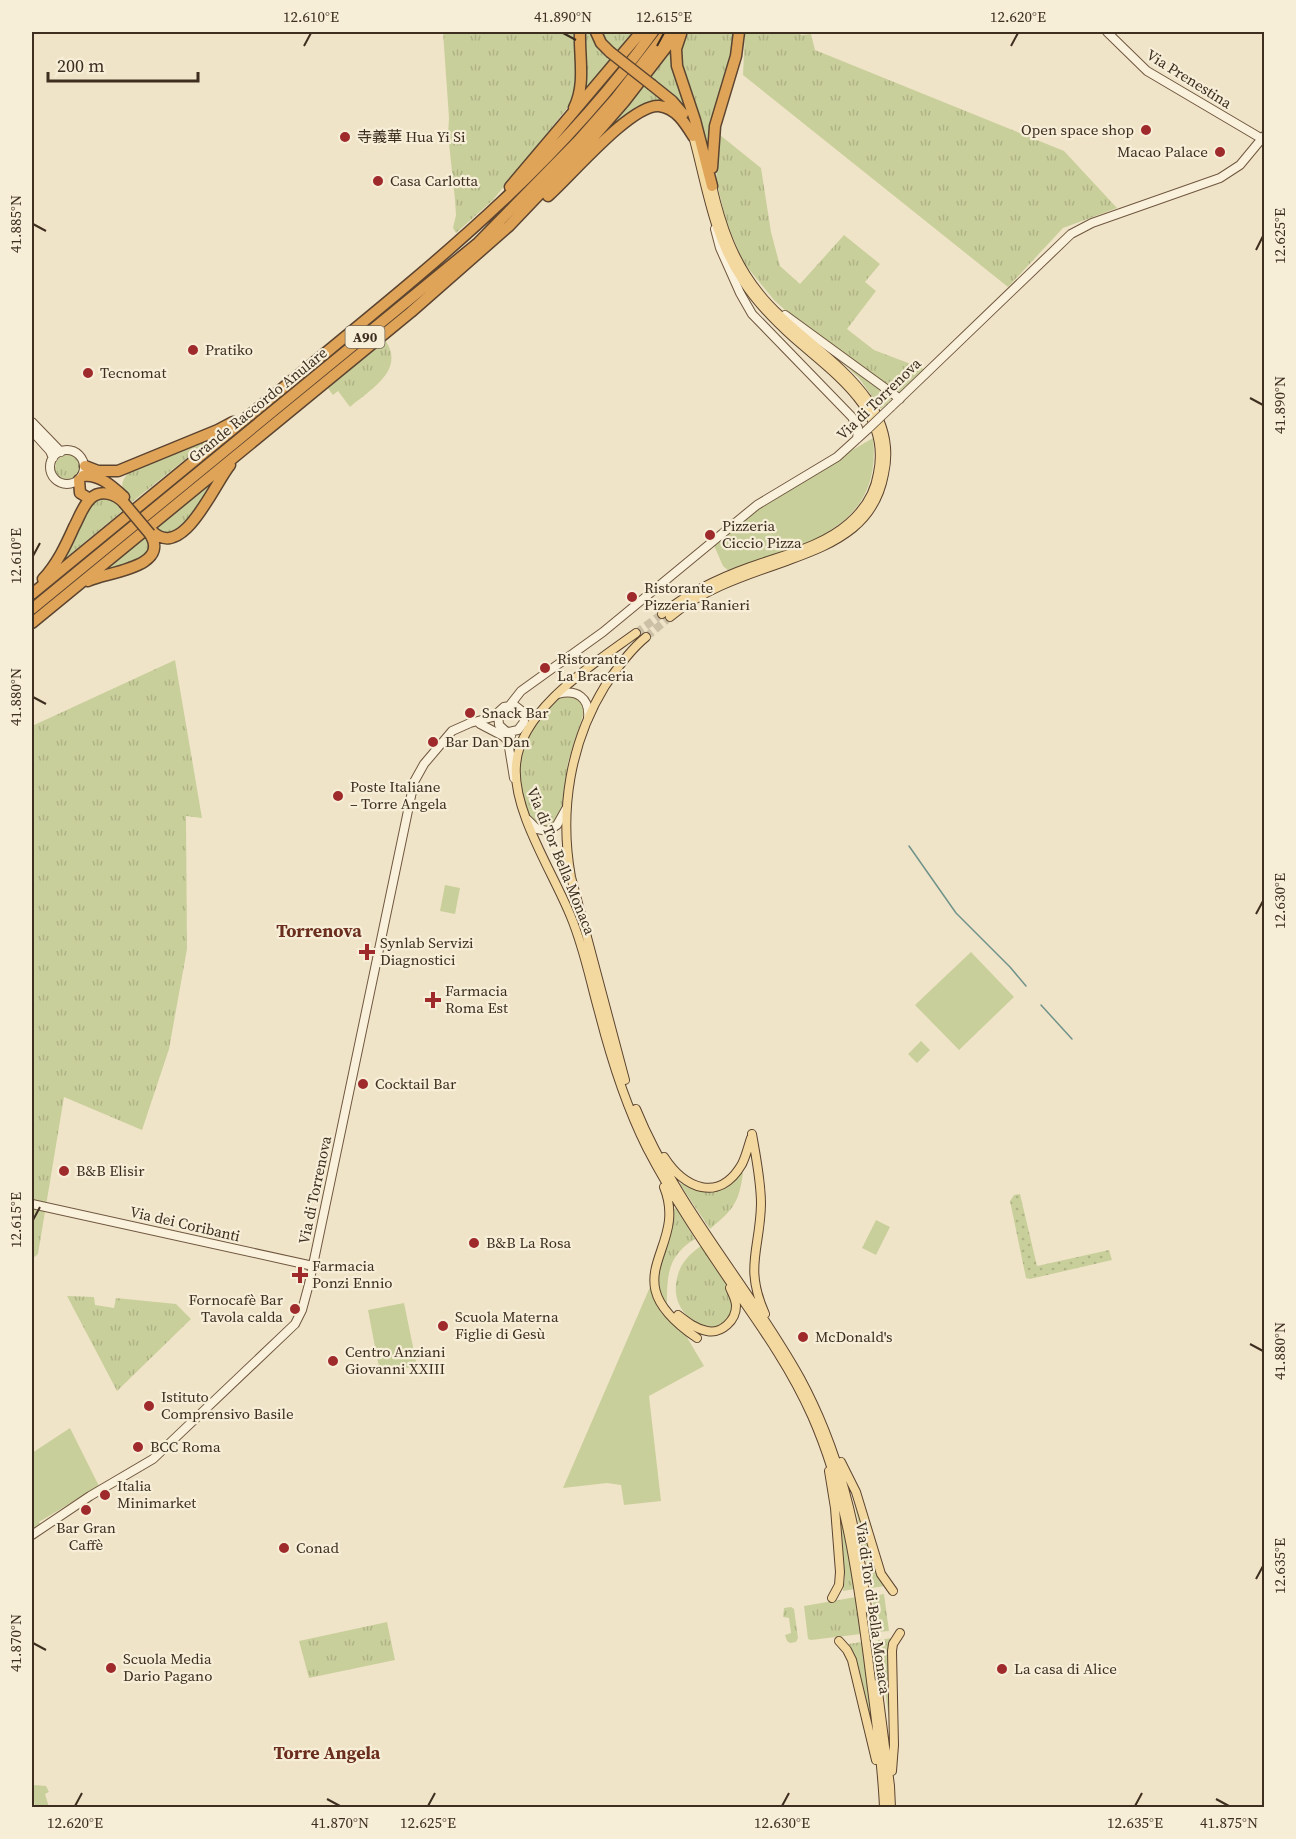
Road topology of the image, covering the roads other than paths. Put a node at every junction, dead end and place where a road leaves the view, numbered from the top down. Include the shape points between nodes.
1 (580, 32) edge
2 (596, 32) edge
3 (641, 32) edge
4 (653, 32) edge
5 (667, 32) edge
6 (680, 32) edge
7 (739, 32) edge
8 (1107, 32) edge
9 (558, 132) junction
10 (693, 136) junction
11 (1264, 138) edge
12 (712, 186) junction
13 (482, 222) junction
14 (715, 224) junction
15 (509, 226) junction
16 (748, 278) junction
17 (900, 399) junction
18 (257, 410) junction
19 (32, 422) edge
20 (32, 431) edge
21 (261, 434) junction
22 (856, 441) junction
23 (61, 452) junction
24 (53, 458) junction
25 (82, 474) junction
26 (90, 499) junction
27 (126, 502) junction
28 (151, 532) junction
29 (76, 588) junction
30 (32, 593) edge
31 (32, 609) edge
32 (32, 622) edge
33 (636, 633) tunnel mouth
34 (646, 637) tunnel mouth
35 (558, 694) junction
36 (517, 696) junction
37 (547, 704) junction
38 (510, 705) junction
39 (521, 710) junction
40 (498, 713) junction
41 (588, 719) junction
42 (480, 724) junction
43 (499, 725) junction
44 (508, 732) junction
45 (447, 737) junction
46 (510, 761) junction
47 (515, 782) junction
48 (566, 809) junction
49 (525, 816) junction
50 (645, 1129) junction
51 (658, 1169) junction
52 (32, 1204) edge
53 (702, 1232) junction
54 (716, 1255) junction
55 (313, 1266) junction
56 (723, 1270) junction
57 (678, 1315) dead end
58 (697, 1338) dead end
59 (777, 1340) junction
60 (828, 1445) junction
61 (32, 1535) edge
62 (893, 1591) dead end
63 (832, 1598) dead end
64 (900, 1633) dead end
65 (839, 1641) dead end
66 (887, 1789) junction
67 (884, 1808) edge
68 (891, 1808) edge

1 - 9 highway via 580,92
2 - 10 highway, bridge via 610,52 679,109
3 - 9 highway
4 - 13 highway, Grande Raccordo Anulare / A90 via 585,117
5 - 31 highway, Grande Raccordo Anulare / A90 via 578,141 478,243
6 - 12 highway via 677,66
6 - 15 highway via 590,141
7 - 12 highway via 714,132
8 - 11 street, Via Prenestina via 1147,71
9 - 13 highway
10 - 14 main road
10 - 15 highway via 672,111 658,106 644,109
11 - 17 street, Via di Torrenova via 1240,165 1220,178 1071,234
12 - 16 main road via 725,234
13 - 18 highway, Grande Raccordo Anulare / A90
14 - 16 main road via 732,264 760,304 846,383 863,404 876,428 879,467 869,500 842,529 712,583 689,595 666,615 713,589 819,549 840,537 869,511 884,478 883,432 866,396 775,312
14 - 22 street via 719,246 747,307 852,417 858,428
15 - 21 highway
16 - 17 street via 791,320
17 - 22 street, Via di Torrenova, bridge
18 - 25 highway via 118,471
18 - 30 highway, Grande Raccordo Anulare / A90
19 - 23 street
20 - 24 street
21 - 28 highway via 224,472 187,529 167,539
21 - 29 highway
22 - 36 street, Via di Torrenova via 837,458 760,502 594,639
23 - 24 street
23 - 25 street via 69,450 82,458
24 - 25 street via 50,468 56,480 68,484
25 - 26 highway via 80,493
25 - 27 highway via 102,480
26 - 27 highway via 108,494
26 - 30 highway via 58,558
27 - 28 highway, bridge
28 - 29 highway via 154,547 147,560 95,577
29 - 32 highway
33 - 35 main road, Via di Tor Bella Monaca
34 - 41 main road, Via di Tor Bella Monaca via 615,672
35 - 37 main road, Via di Tor Bella Monaca
35 - 41 street via 574,692 583,697
36 - 38 street, Via di Torrenova
36 - 39 street
37 - 39 street via 535,712
37 - 47 main road, Via di Tor Bella Monaca via 521,741
38 - 39 street
38 - 40 street
39 - 44 street via 525,718 522,726
40 - 43 street
40 - 45 street, Via di Torrenova via 452,731
41 - 48 main road, Via di Tor Bella Monaca via 576,750
42 - 43 street, Via di Torrenova
42 - 45 street, Via di Torrenova
42 - 46 street via 507,739
43 - 44 street
44 - 46 street via 514,744
45 - 55 street, Via di Torrenova via 421,769 413,787
46 - 47 street
47 - 49 main road, Via di Tor Bella Monaca
48 - 49 street via 559,824 548,831 536,828
48 - 50 main road, Via di Tor Bella Monaca via 572,882 615,1049
49 - 51 main road, Via di Tor Bella Monaca via 571,916 620,1083
50 - 53 main road, Via di Tor Bella Monaca
50 - 59 main road via 675,1172 690,1184 704,1188 720,1186 732,1176 742,1164 752,1134 761,1199 754,1284
51 - 53 main road, Via di Tor Bella Monaca
51 - 58 main road via 669,1199 670,1218 656,1263 655,1290 668,1314
52 - 55 street, Via dei Coribanti
53 - 54 main road
54 - 56 main road
54 - 59 main road
55 - 61 street, Via di Torrenova via 296,1322 238,1380 151,1461
56 - 57 main road via 736,1304 729,1324 707,1331
56 - 60 main road via 792,1375
59 - 60 main road via 807,1391
60 - 62 main road via 856,1492 881,1574
60 - 63 main road via 840,1568
60 - 66 main road via 847,1493 858,1541
64 - 66 main road via 892,1651 894,1745
65 - 66 main road via 852,1662
66 - 67 main road
66 - 68 main road

